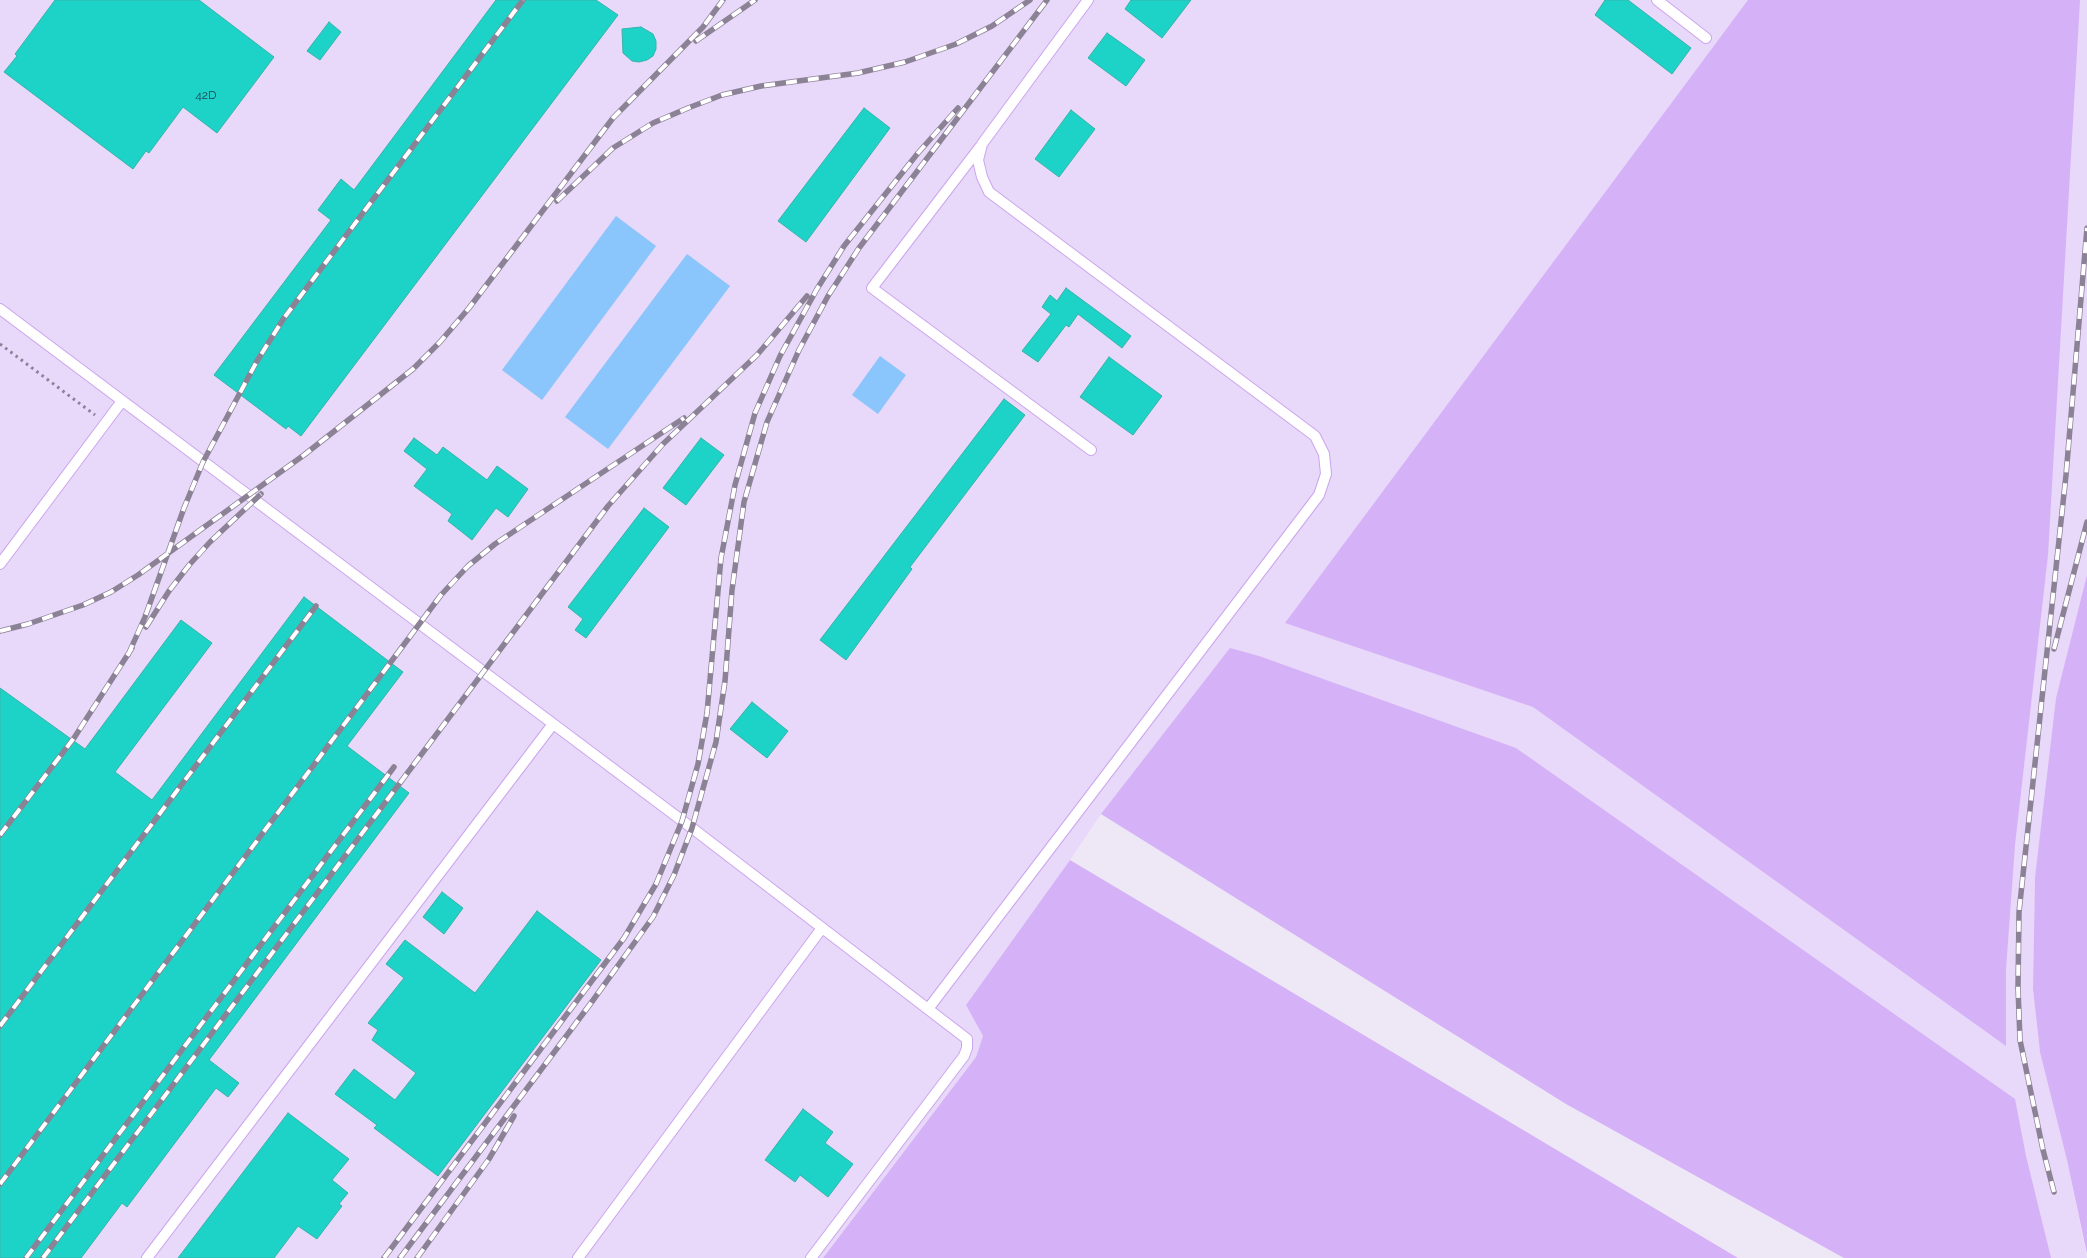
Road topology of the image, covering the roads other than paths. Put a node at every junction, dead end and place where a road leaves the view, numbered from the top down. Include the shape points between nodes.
1 (1088, 0) edge
2 (1657, 0) edge
3 (1706, 38) dead end
4 (982, 144) junction
5 (0, 309) edge
6 (122, 401) junction
7 (1091, 450) dead end
8 (0, 564) edge
9 (553, 724) junction
10 (822, 928) junction
11 (928, 1009) junction
12 (147, 1258) edge
13 (578, 1258) edge
14 (811, 1258) edge

1 - 4 lane
2 - 3 lane
4 - 7 lane via 872,288
4 - 11 lane via 978,160 989,192 1315,436 1324,454 1326,474 1319,495
5 - 6 lane
6 - 8 lane
6 - 9 lane
9 - 10 lane
9 - 12 lane
10 - 11 lane
10 - 13 lane
11 - 14 lane via 967,1039 964,1056

